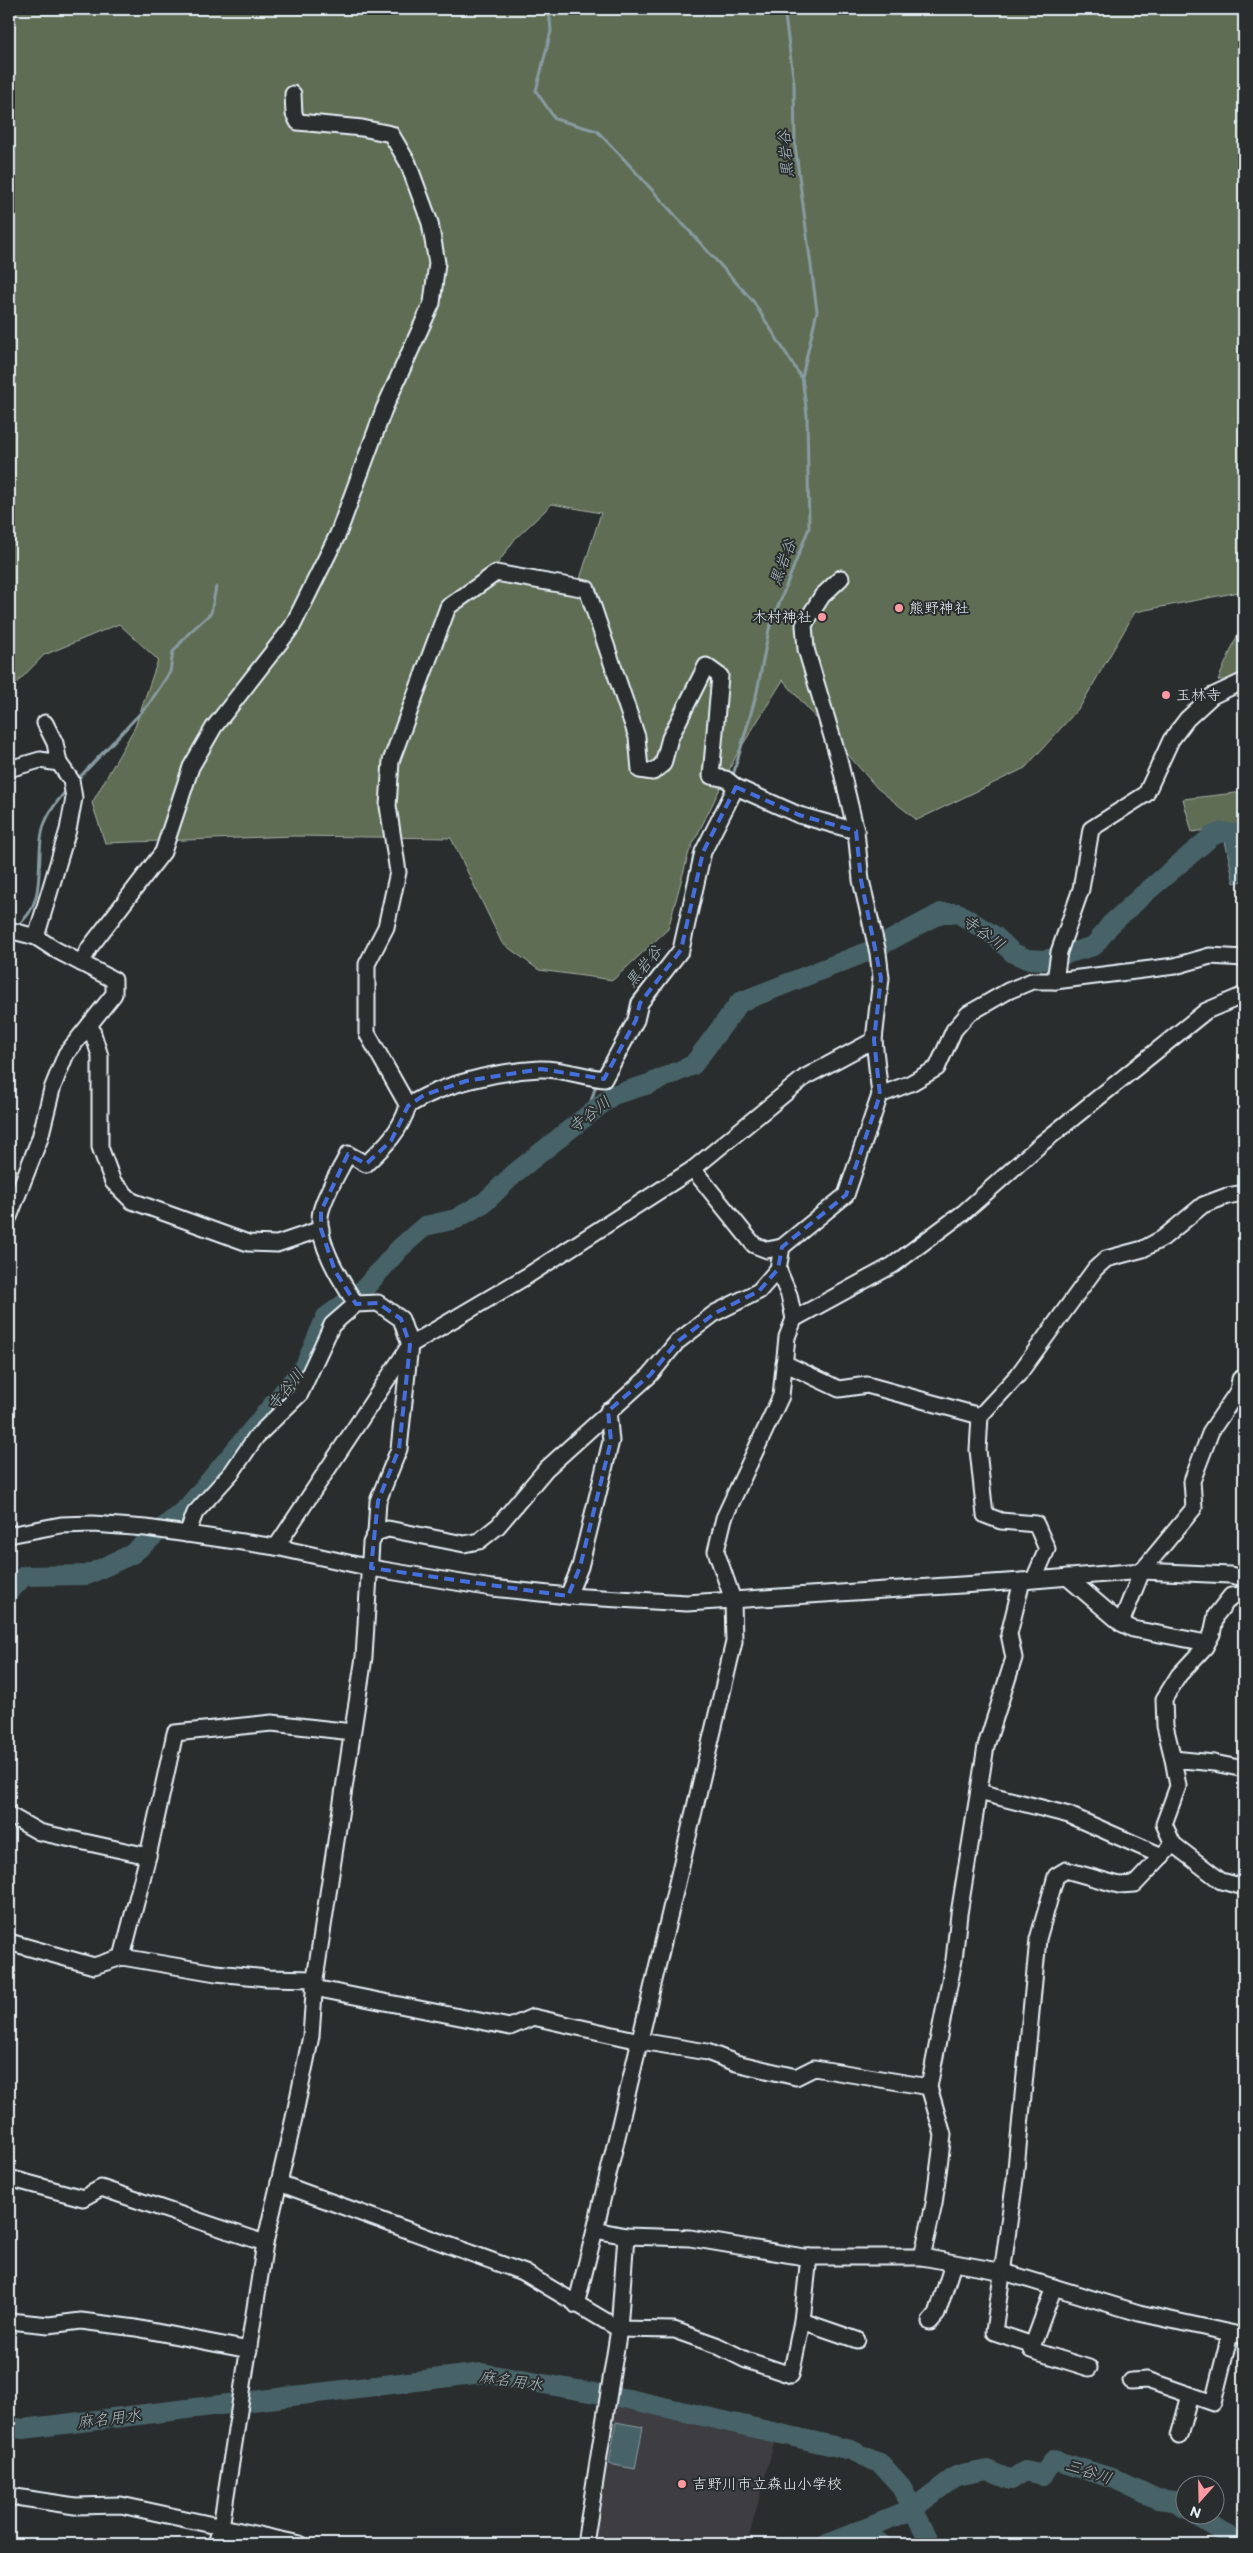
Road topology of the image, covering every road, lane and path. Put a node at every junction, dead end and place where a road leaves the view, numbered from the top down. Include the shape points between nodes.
1 (293, 94) dead end
2 (841, 578) dead end
3 (1244, 681) edge
4 (45, 723) dead end
5 (59, 763) junction
6 (9, 768) edge
7 (732, 784) junction
8 (856, 830) junction
9 (12, 930) edge
10 (36, 937) junction
11 (1244, 958) edge
12 (81, 963) junction
13 (1055, 982) junction
14 (1244, 995) edge
15 (90, 1024) junction
16 (874, 1040) junction
17 (880, 1095) junction
18 (408, 1106) junction
19 (693, 1169) junction
20 (1244, 1193) edge
21 (9, 1216) edge
22 (321, 1229) junction
23 (782, 1247) junction
24 (778, 1269) junction
25 (352, 1297) junction
26 (794, 1319) junction
27 (410, 1345) junction
28 (784, 1363) junction
29 (1240, 1379) dead end
30 (608, 1411) junction
31 (980, 1416) junction
32 (180, 1532) junction
33 (376, 1533) junction
34 (9, 1535) edge
35 (276, 1547) junction
36 (371, 1568) junction
37 (1142, 1571) junction
38 (1067, 1577) junction
39 (1244, 1578) edge
40 (1028, 1580) junction
41 (1244, 1595) edge
42 (568, 1596) junction
43 (733, 1600) junction
44 (1121, 1623) junction
45 (1207, 1643) junction
46 (352, 1732) junction
47 (1173, 1759) junction
48 (1244, 1769) edge
49 (979, 1792) junction
50 (9, 1815) edge
51 (1173, 1844) junction
52 (148, 1856) junction
53 (1162, 1856) junction
54 (1244, 1887) edge
55 (9, 1942) edge
56 (122, 1957) junction
57 (314, 1984) junction
58 (640, 2041) junction
59 (929, 2087) junction
60 (9, 2178) edge
61 (279, 2183) junction
62 (595, 2230) junction
63 (626, 2236) junction
64 (265, 2243) junction
65 (809, 2257) junction
66 (922, 2257) junction
67 (953, 2264) junction
68 (1004, 2272) junction
69 (1054, 2287) junction
70 (576, 2305) junction
71 (9, 2321) edge
72 (802, 2321) junction
73 (930, 2322) dead end
74 (619, 2329) junction
75 (1237, 2335) edge
76 (857, 2340) dead end
77 (1033, 2345) junction
78 (249, 2350) junction
79 (1089, 2368) dead end
80 (1131, 2381) dead end
81 (1190, 2395) junction
82 (1179, 2436) dead end
83 (9, 2496) edge
84 (221, 2527) junction
85 (216, 2544) edge
86 (300, 2544) edge
87 (585, 2544) edge

1 - 12 street via 294,114 298,122 391,134 408,163 430,223 437,263 432,303 384,409 338,534 292,627 214,727 191,767 163,852
2 - 8 street via 822,596 804,625 806,649
3 - 13 street via 1212,696 1186,719 1171,740 1146,794 1091,829 1081,889 1058,957
4 - 5 street via 55,743
5 - 6 street via 40,760
5 - 10 street via 72,784 74,798 68,830
7 - 8 street via 799,815
7 - 18 street via 703,852 681,950 640,1003 636,1020 598,1078 541,1069 466,1081 424,1095
7 - 18 street via 711,776 720,676 706,666 670,738 663,764 653,772 640,770 638,737 587,589 496,573 448,607 391,761 388,806 398,872 386,927 367,964 367,1033
8 - 16 street via 861,880 881,978
9 - 10 street
10 - 12 street
11 - 13 street via 1210,956 1175,966
12 - 15 street via 114,980 114,994
13 - 17 street via 1032,981 1008,990 968,1014 954,1030 937,1068
14 - 26 street via 1206,1012 1042,1143 963,1213 893,1265
15 - 21 street via 66,1054 52,1089 40,1138
15 - 22 street via 100,1056 100,1147 113,1182 132,1201 248,1243 277,1244
16 - 17 street
16 - 19 street via 805,1077
17 - 23 street via 846,1195
18 - 22 street via 391,1141 366,1164 348,1154 321,1211
19 - 23 street via 754,1245 767,1250
19 - 27 street via 526,1276
20 - 31 street via 1203,1205 1164,1238 1143,1249 1106,1259 1018,1375
22 - 25 street via 335,1271
23 - 24 street
24 - 26 street via 789,1295
24 - 30 street via 759,1291 715,1312 677,1342 650,1375
25 - 27 street via 378,1303 401,1318
25 - 32 street via 332,1325 300,1394 256,1437 232,1472
26 - 28 street via 787,1337
27 - 33 street via 398,1449 378,1501
27 - 35 street
28 - 31 street via 839,1388 867,1385
28 - 43 street via 780,1396 724,1518 716,1551
29 - 37 street via 1238,1391 1211,1431 1192,1481 1194,1508
30 - 33 street via 546,1469 498,1526 479,1541 464,1544 388,1529
30 - 42 street via 611,1441 583,1558
31 - 40 street via 978,1450 985,1514 1001,1522 1036,1524 1047,1549
32 - 34 street via 93,1524
32 - 35 street
33 - 36 street via 371,1544
35 - 36 street
36 - 42 street via 492,1588
36 - 46 street via 364,1657
37 - 38 street
37 - 39 street
37 - 44 street
38 - 40 street
38 - 44 street
40 - 43 street
40 - 49 street via 1010,1634 1014,1658 986,1746
41 - 45 street via 1231,1596 1223,1604
42 - 43 street via 687,1603
43 - 58 street via 734,1642
44 - 45 street via 1133,1629
45 - 47 street via 1179,1675 1164,1699 1165,1726
46 - 52 street via 272,1724 175,1733
46 - 57 street
47 - 48 street
47 - 51 street via 1178,1786 1164,1824
49 - 53 street via 1069,1815
49 - 59 street via 954,1960
50 - 52 street via 39,1832
51 - 53 street
51 - 54 street via 1221,1881
52 - 56 street
53 - 68 street via 1135,1884 1119,1885 1066,1870 1056,1876 1038,1939
55 - 56 street via 94,1966
56 - 57 street via 216,1973
57 - 58 street via 510,2027 533,2018
57 - 61 street via 310,2036
58 - 59 street via 707,2052 736,2063 796,2077 814,2068
58 - 62 street
59 - 66 street via 942,2135 934,2204
60 - 64 street via 83,2198 101,2188
61 - 64 street
61 - 70 street via 525,2273
62 - 63 street
62 - 70 street
63 - 65 street via 690,2238
63 - 74 street
64 - 78 street
65 - 66 street
65 - 72 street
66 - 67 street
67 - 68 street
67 - 73 street via 937,2314
68 - 69 street
68 - 77 street via 994,2332
69 - 75 street via 1139,2313
69 - 77 street
70 - 74 street
71 - 78 street via 49,2325 80,2321 136,2328
72 - 74 street via 791,2374 746,2360 674,2330
72 - 76 street
74 - 87 street
75 - 81 street via 1213,2403
77 - 79 street via 1031,2350
78 - 84 street
80 - 81 street via 1147,2380
81 - 82 street
83 - 84 street via 75,2506 121,2505
84 - 85 street
84 - 86 street

